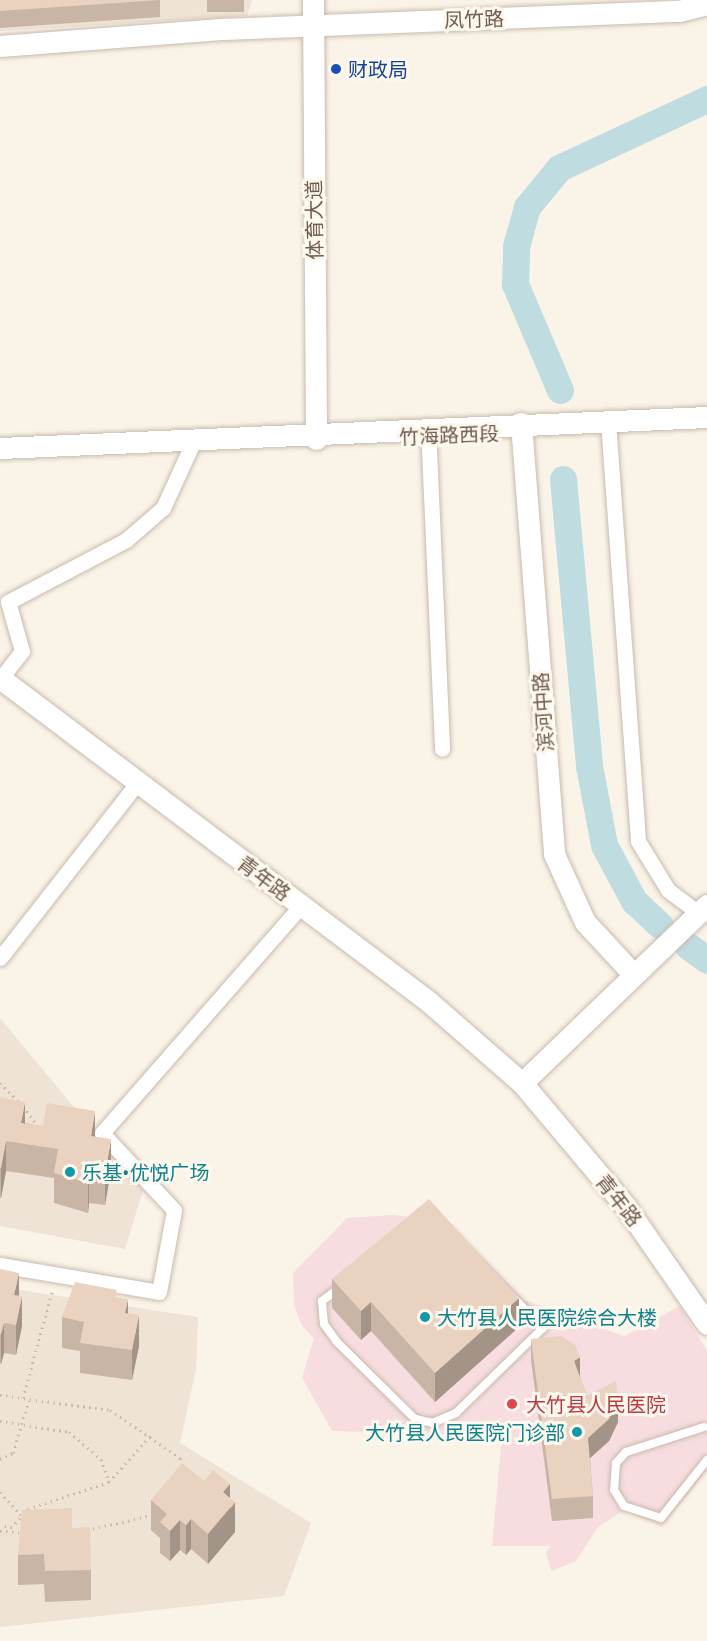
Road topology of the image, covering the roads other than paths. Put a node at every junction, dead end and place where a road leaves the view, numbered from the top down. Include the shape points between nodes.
1 (313, 0) edge
2 (707, 4) edge
3 (312, 26) junction
4 (0, 46) edge
5 (707, 417) edge
6 (608, 426) junction
7 (707, 426) edge
8 (522, 428) junction
9 (428, 431) junction
10 (316, 435) junction
11 (193, 442) junction
12 (0, 448) edge
13 (0, 457) edge
14 (0, 678) edge
15 (442, 749) dead end
16 (138, 782) junction
17 (301, 906) junction
18 (703, 909) edge
19 (0, 958) edge
20 (634, 975) junction
21 (522, 1083) junction
22 (0, 1265) edge
23 (707, 1324) edge
24 (543, 1328) joint
25 (704, 1427) dead end
26 (707, 1460) edge

1 - 3 street, 体育大道
2 - 3 street, 凤竹路 via 679,11
3 - 4 street, 凤竹路
3 - 10 street, 体育大道
5 - 6 street, 竹海路西段
6 - 7 street, 竹海路西段
6 - 8 street, 竹海路西段
6 - 18 street via 638,841 668,890
8 - 9 street, 竹海路西段
8 - 20 street, 滨河中路 via 554,854 585,922
9 - 10 street, 竹海路西段
9 - 15 street
10 - 11 street, 竹海路西段
11 - 12 street, 竹海路西段
11 - 13 street, 竹海路西段
11 - 14 street via 163,508 126,540 8,602 22,651
14 - 16 street, 青年路
16 - 17 street, 青年路
16 - 19 street
17 - 21 street, 青年路 via 428,1001
17 - 22 street via 102,1133 174,1210 159,1292
18 - 20 street
20 - 21 street
21 - 23 street, 青年路 via 626,1207
24 - 24 lane via 448,1231 428,1221 322,1301 324,1324 337,1342 415,1419 433,1423 456,1413
25 - 26 lane via 627,1452 616,1463 614,1490 624,1506 661,1518

